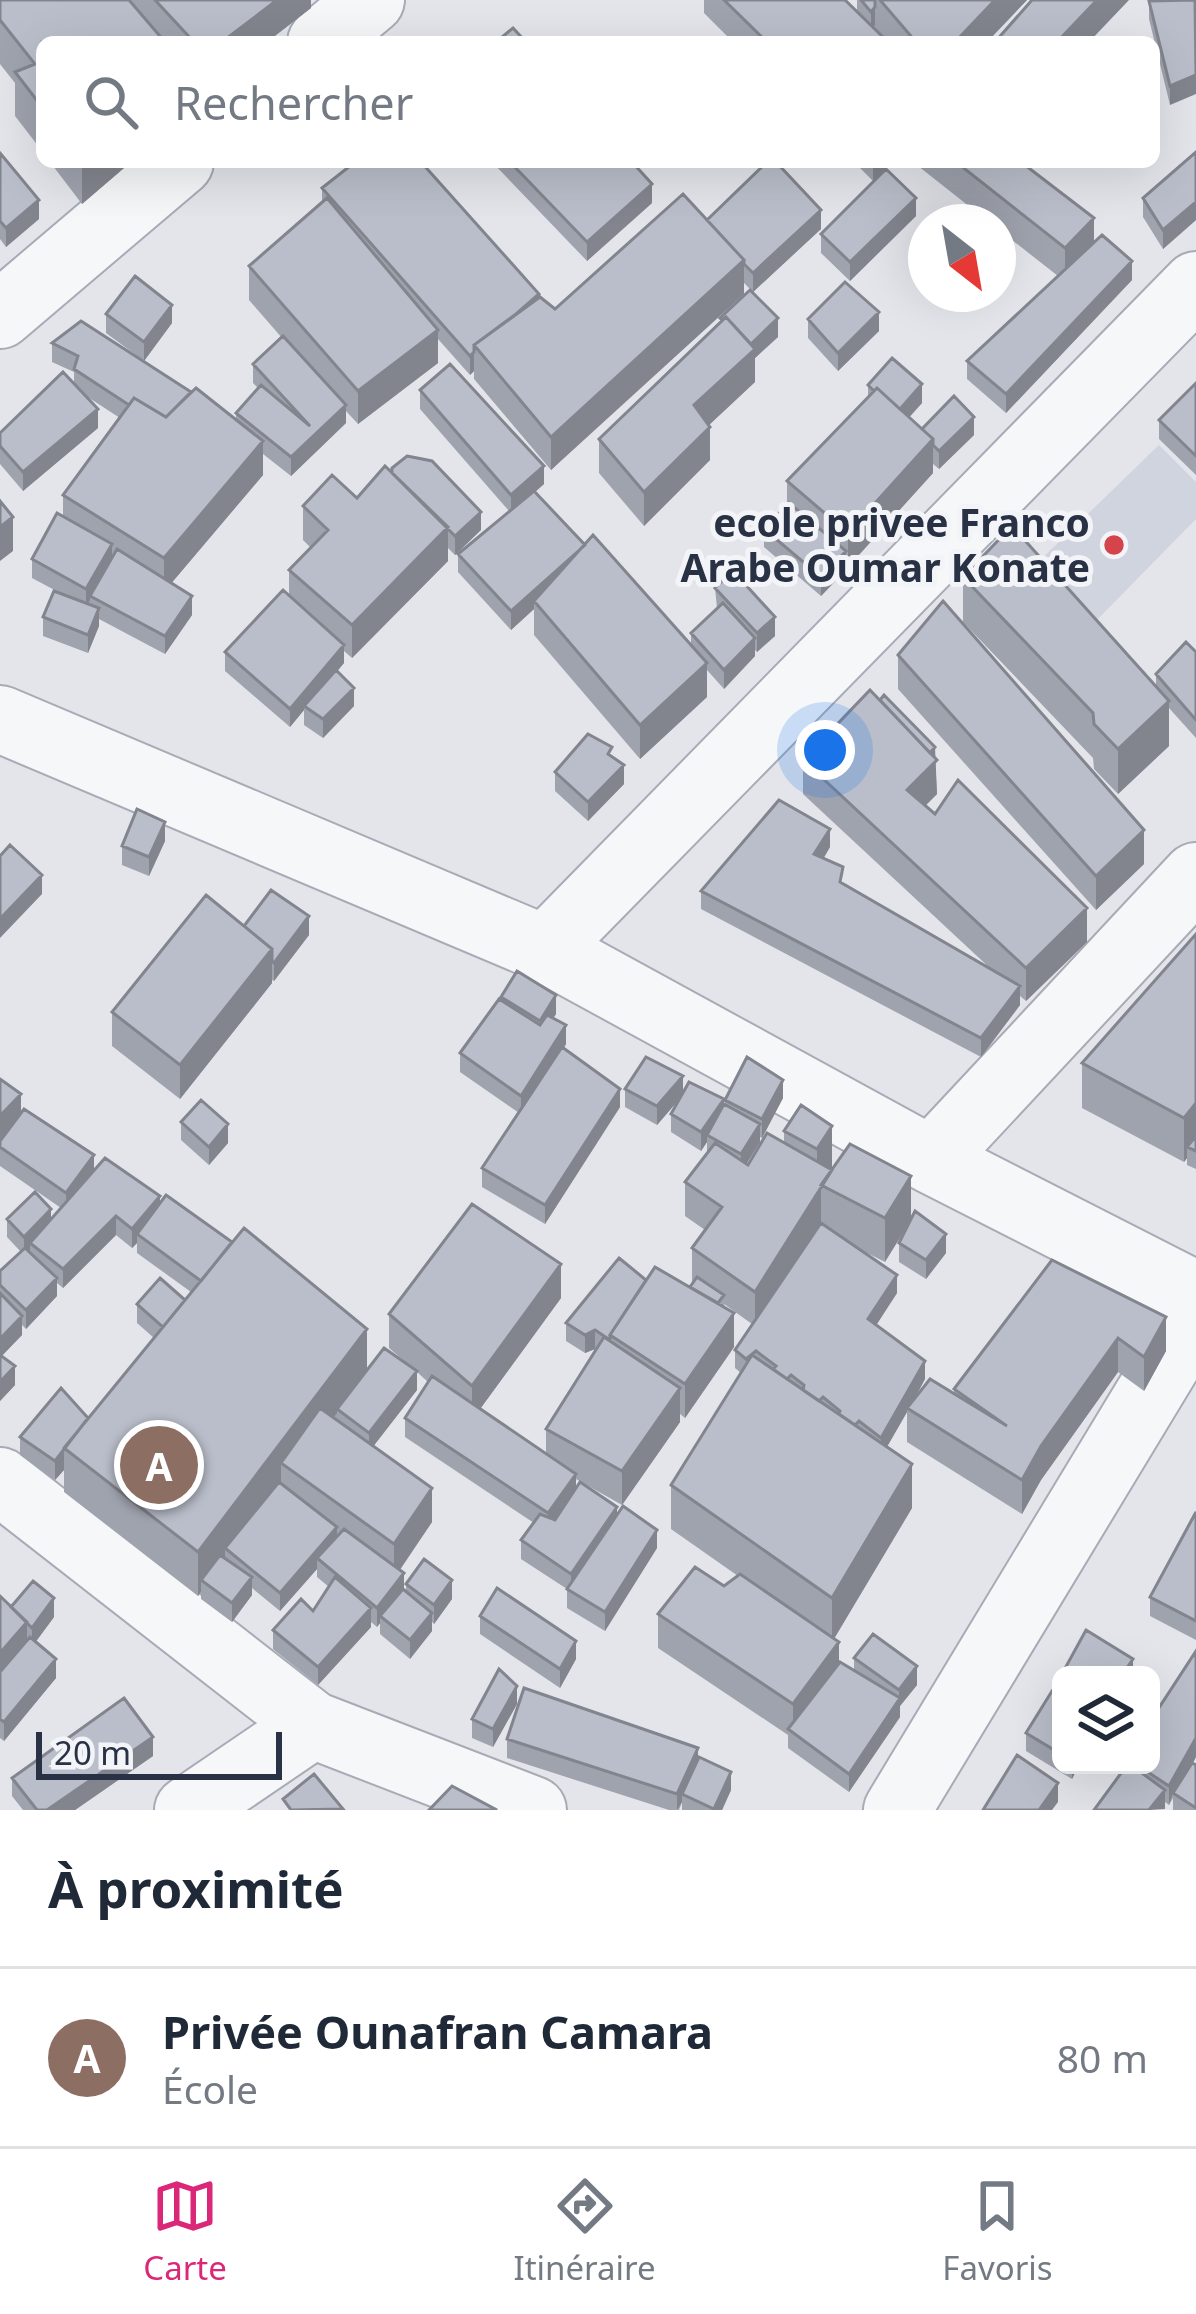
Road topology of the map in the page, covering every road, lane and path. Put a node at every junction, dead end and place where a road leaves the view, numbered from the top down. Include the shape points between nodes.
1 (371, 0) edge
2 (329, 36) edge
3 (173, 168) edge
4 (1196, 285) edge
5 (0, 314) edge
6 (0, 719) edge
7 (1196, 876) edge
8 (545, 949) junction
9 (931, 1160) junction
10 (1196, 1295) edge
11 (1196, 1316) edge
12 (0, 1481) edge
13 (313, 1725) junction
14 (188, 1810) edge
15 (533, 1810) edge
16 (897, 1810) edge

1 - 2 street
3 - 5 street
4 - 8 street
6 - 8 street
7 - 9 street
8 - 9 street
9 - 10 street
11 - 16 street
12 - 13 street
13 - 14 street
13 - 15 street

